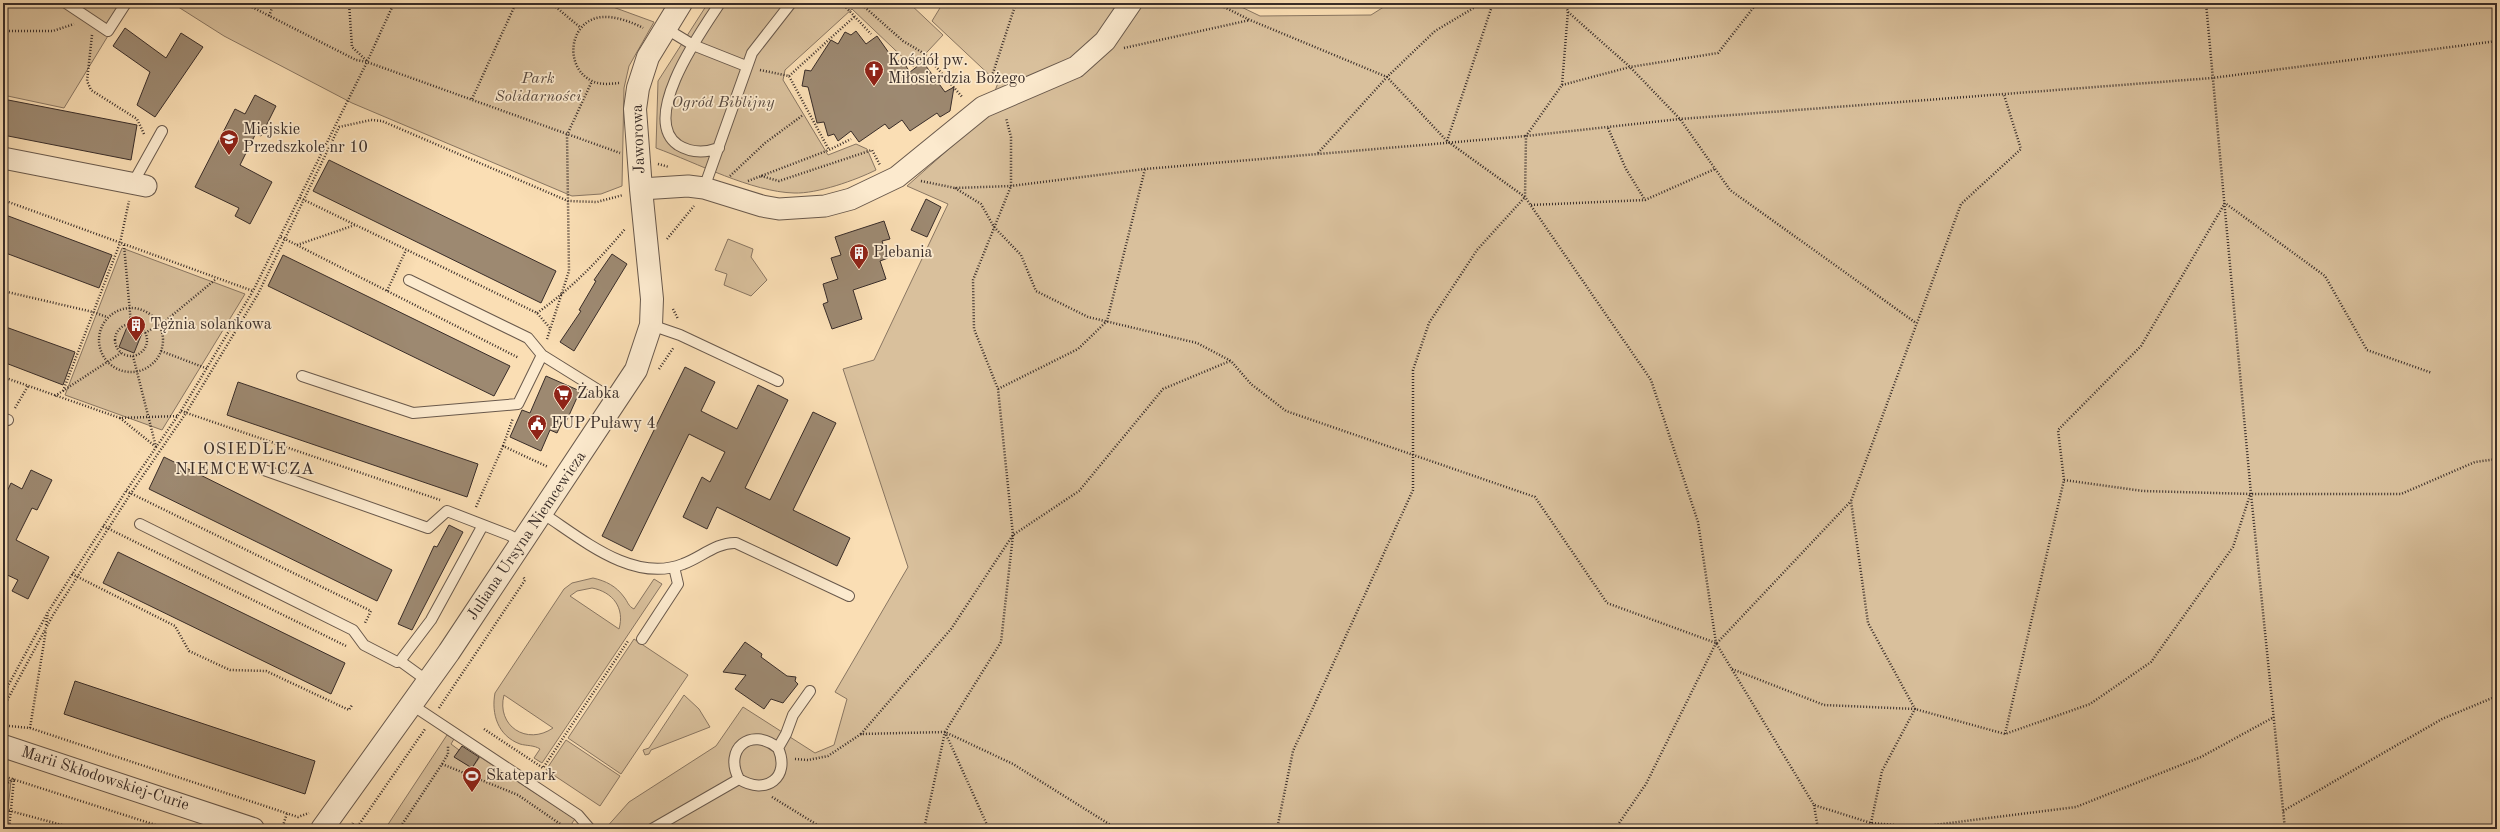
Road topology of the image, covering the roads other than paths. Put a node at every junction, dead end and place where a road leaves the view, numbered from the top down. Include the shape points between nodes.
1 (66, 3) edge
2 (126, 3) edge
3 (681, 3) edge
4 (720, 3) edge
5 (791, 3) edge
6 (1131, 3) edge
7 (657, 30) junction
8 (693, 45) junction
9 (750, 67) junction
10 (162, 131) dead end
11 (719, 148) junction
12 (3, 158) edge
13 (706, 183) junction
14 (140, 185) joint
15 (641, 189) junction
16 (409, 280) dead end
17 (651, 325) junction
18 (542, 355) junction
19 (302, 376) dead end
20 (778, 381) dead end
21 (616, 401) junction
22 (264, 470) dead end
23 (542, 513) junction
24 (140, 524) dead end
25 (482, 525) junction
26 (522, 542) junction
27 (674, 567) junction
28 (850, 596) dead end
29 (642, 639) road end
30 (400, 661) junction
31 (429, 682) junction
32 (810, 691) dead end
33 (412, 705) junction
34 (3, 746) edge
35 (778, 748) junction
36 (739, 779) junction
37 (317, 820) edge
38 (253, 829) edge
39 (590, 829) edge
40 (652, 829) edge

1 - 2 lane via 108,31
3 - 7 street, Jaworowa
4 - 8 lane
5 - 9 lane via 752,53
6 - 13 street via 1105,41 1076,67 1063,74 982,102 897,177 851,199 794,210 762,206
7 - 8 lane
7 - 15 street, Jaworowa via 638,88 635,109
8 - 9 lane
8 - 11 lane via 668,97 666,128 670,139 682,147 697,152
9 - 11 lane
10 - 14 lane via 150,154
11 - 13 lane
12 - 14 street
13 - 15 street
15 - 17 street, Juliana Ursyna Niemcewicza via 652,298
16 - 18 lane via 528,338
17 - 20 lane via 680,334
17 - 21 street, Juliana Ursyna Niemcewicza via 636,370
18 - 19 lane via 518,404 412,413
18 - 21 lane
21 - 23 street, Juliana Ursyna Niemcewicza
22 - 25 lane via 428,528 447,512
23 - 26 street, Juliana Ursyna Niemcewicza
23 - 27 lane via 617,559 645,567
24 - 30 lane via 353,630 364,645 397,662
25 - 26 lane via 510,534
25 - 30 lane via 431,620
26 - 31 street, Juliana Ursyna Niemcewicza
27 - 28 lane via 722,544 736,543
27 - 29 lane via 678,584
30 - 31 lane
31 - 33 street, Juliana Ursyna Niemcewicza
32 - 35 lane via 793,715
33 - 37 street, Juliana Ursyna Niemcewicza
33 - 39 lane via 578,815
34 - 38 street, Marii Skłodowskiej-Curie
35 - 36 lane via 782,757 782,768 777,778 759,787 748,785
35 - 36 lane via 769,740 758,738 747,741 738,748 734,758 734,769
36 - 40 lane

